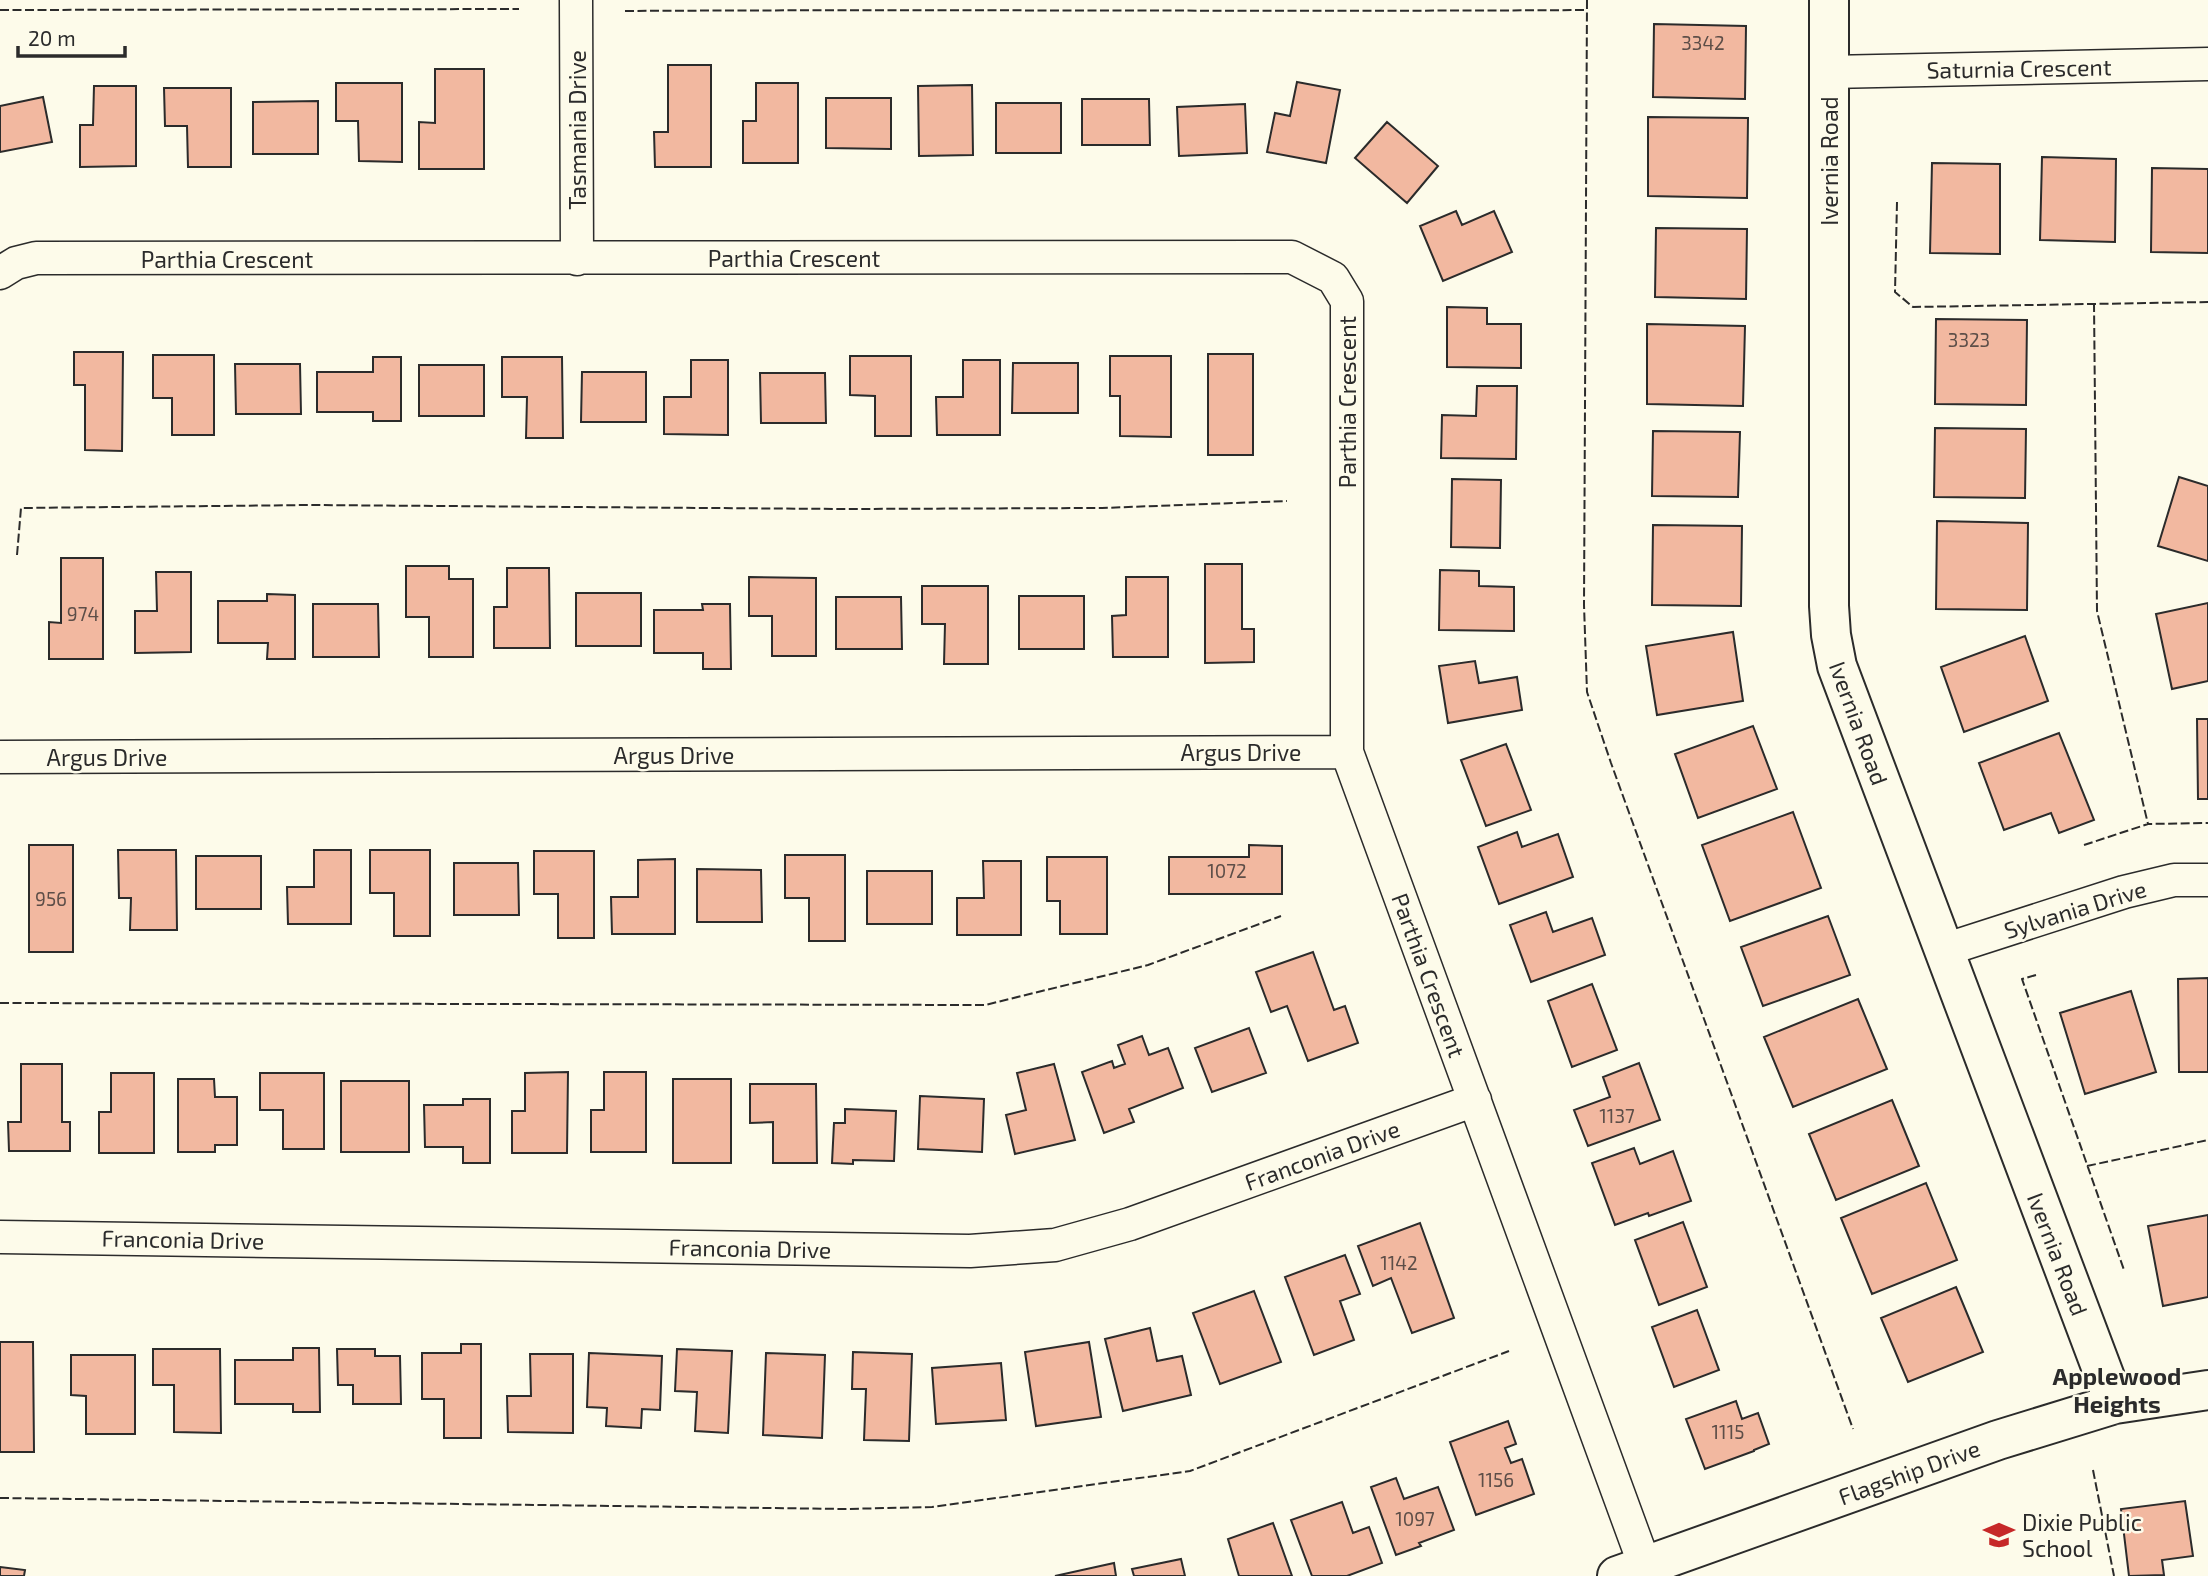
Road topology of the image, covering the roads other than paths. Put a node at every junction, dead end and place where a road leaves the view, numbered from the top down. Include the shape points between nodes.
1 (576, 0) edge
2 (1829, 0) edge
3 (2208, 64) edge
4 (1829, 72) junction
5 (578, 259) junction
6 (0, 273) edge
7 (1347, 752) junction
8 (0, 757) edge
9 (2208, 880) edge
10 (1944, 950) junction
11 (1475, 1100) junction
12 (0, 1237) edge
13 (2208, 1390) edge
14 (2115, 1404) junction
15 (1631, 1571) edge

1 - 5 street, Tasmania Drive
2 - 4 street, Ivernia Road
3 - 4 street, Saturnia Crescent
4 - 10 street, Ivernia Road via 1831,635 1836,666
5 - 6 street, Parthia Crescent via 36,258
5 - 7 street, Parthia Crescent via 1292,257 1333,278 1347,301
7 - 8 street, Argus Drive
7 - 11 street, Parthia Crescent
9 - 10 street, Sylvania Drive via 2174,880 2124,892
10 - 14 street, Ivernia Road
11 - 12 street, Franconia Drive via 1130,1224 1055,1245 970,1251
11 - 15 street, Parthia Crescent
13 - 14 street, Flagship Drive
14 - 15 street, Flagship Drive via 1998,1440

